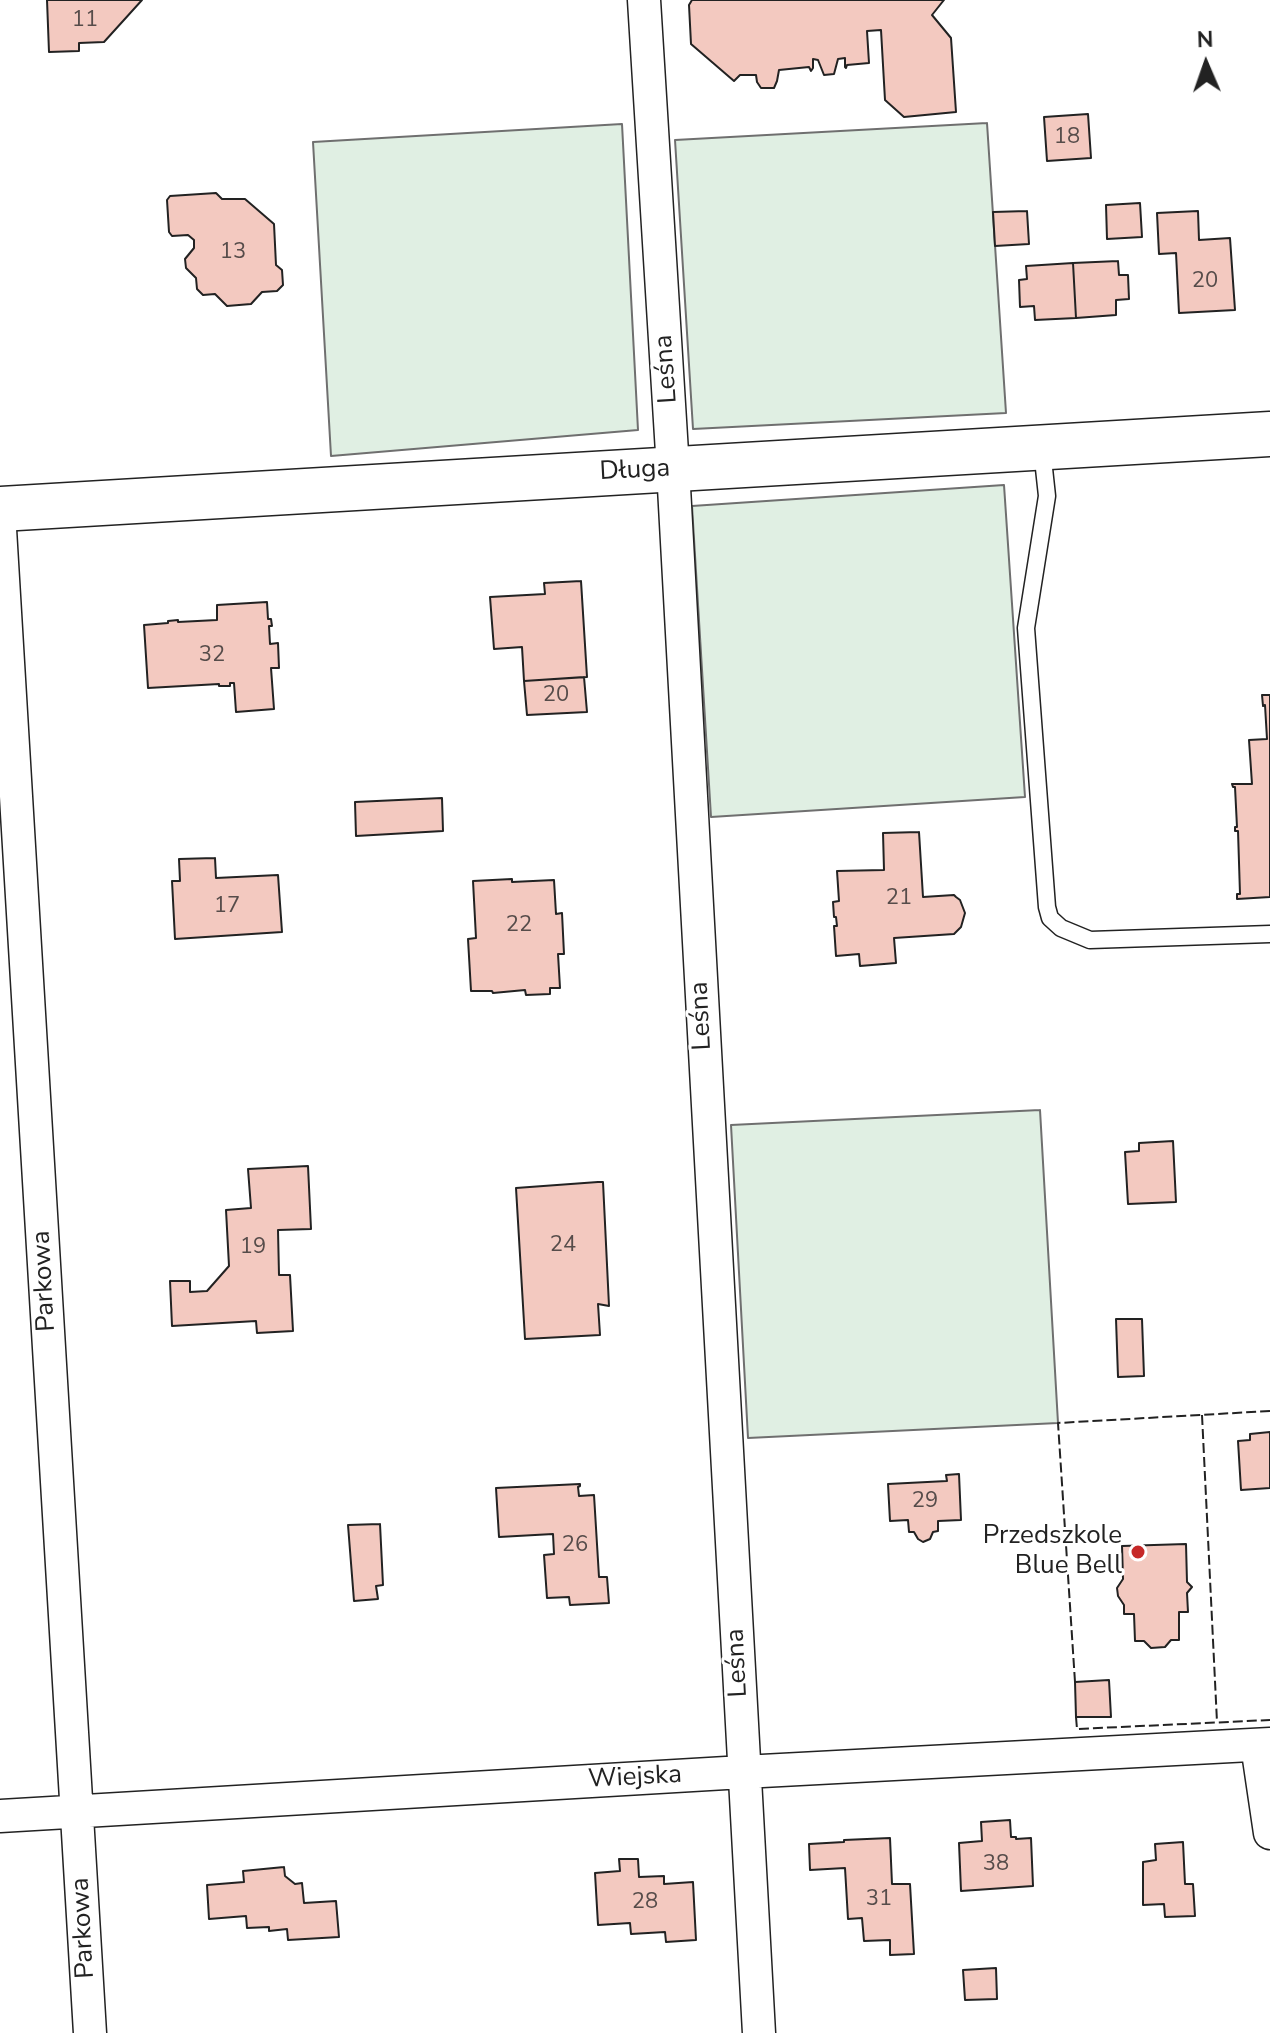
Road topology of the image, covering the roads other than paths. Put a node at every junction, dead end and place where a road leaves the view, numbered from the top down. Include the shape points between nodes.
1 (644, 0) edge
2 (1270, 434) edge
3 (1042, 448) junction
4 (673, 469) junction
5 (0, 509) edge
6 (0, 529) edge
7 (1270, 934) edge
8 (1264, 1745) edge
9 (743, 1772) junction
10 (77, 1812) junction
11 (0, 1816) edge
12 (1270, 1833) edge
13 (90, 2033) edge
14 (759, 2033) edge

1 - 4 street, Leśna
2 - 3 street, Długa
3 - 4 street, Długa
3 - 7 lane via 1047,496 1026,628 1050,918 1090,940
4 - 5 street, Długa
4 - 9 street, Leśna
6 - 10 street, Parkowa
8 - 9 street, Wiejska
8 - 12 street
9 - 10 street, Wiejska
9 - 14 street, Leśna
10 - 11 street, Wiejska
10 - 13 street, Parkowa

